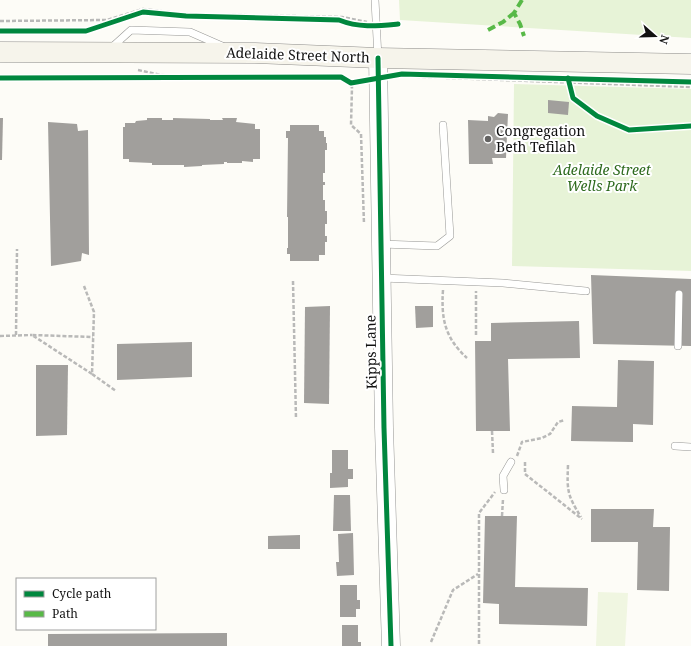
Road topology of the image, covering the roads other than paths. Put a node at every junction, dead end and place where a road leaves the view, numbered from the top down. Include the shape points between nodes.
1 (375, 0) edge
2 (0, 52) edge
3 (378, 58) junction
4 (691, 64) edge
5 (443, 125) dead end
6 (381, 244) junction
7 (382, 278) junction
8 (586, 290) dead end
9 (679, 294) dead end
10 (678, 346) dead end
11 (675, 446) dead end
12 (691, 447) edge
13 (513, 462) road end
14 (504, 490) road end
15 (391, 646) edge

1 - 3 lane
2 - 3 main road, Adelaide Street North via 236,53
3 - 4 main road, Adelaide Street North
3 - 6 street, Kipps Lane via 389,79
5 - 6 lane via 450,236 437,246
6 - 7 street, Kipps Lane
7 - 8 lane via 503,283
7 - 15 street, Kipps Lane
9 - 10 lane
11 - 12 lane
13 - 14 lane via 503,476

